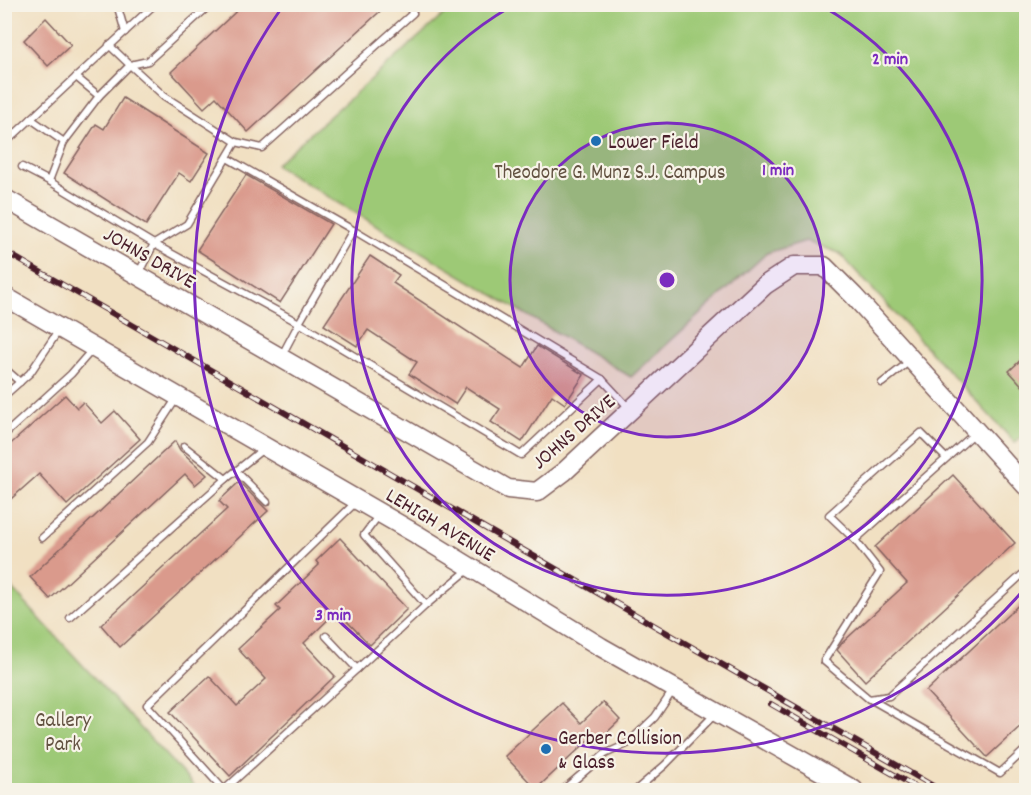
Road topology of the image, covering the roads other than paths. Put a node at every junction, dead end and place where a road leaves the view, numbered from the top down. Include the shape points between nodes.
1 (117, 4) edge
2 (154, 4) edge
3 (211, 4) edge
4 (406, 4) edge
5 (125, 32) junction
6 (109, 45) junction
7 (130, 65) junction
8 (76, 77) junction
9 (99, 96) junction
10 (31, 119) junction
11 (64, 141) junction
12 (236, 142) junction
13 (4, 144) edge
14 (227, 158) junction
15 (22, 167) dead end
16 (49, 181) junction
17 (4, 198) edge
18 (354, 230) junction
19 (154, 244) junction
20 (137, 275) junction
21 (4, 296) edge
22 (299, 323) junction
23 (60, 328) junction
24 (94, 348) junction
25 (281, 357) junction
26 (911, 359) junction
27 (4, 368) edge
28 (602, 379) junction
29 (20, 382) junction
30 (882, 383) dead end
31 (4, 396) edge
32 (178, 396) junction
33 (631, 410) junction
34 (976, 431) junction
35 (4, 435) edge
36 (184, 447) dead end
37 (266, 447) junction
38 (946, 458) junction
39 (236, 471) junction
40 (226, 479) junction
41 (1026, 486) edge
42 (357, 500) junction
43 (267, 502) dead end
44 (380, 514) junction
45 (42, 538) dead end
46 (855, 540) junction
47 (471, 568) junction
48 (1026, 571) edge
49 (426, 605) junction
50 (70, 618) dead end
51 (326, 636) dead end
52 (357, 669) junction
53 (674, 689) junction
54 (869, 699) junction
55 (716, 712) junction
56 (1026, 749) edge
57 (563, 790) edge
58 (636, 790) edge
59 (854, 790) edge

1 - 5 lane
2 - 5 lane
3 - 7 lane via 148,61
4 - 12 lane via 413,13 262,148
5 - 6 lane
6 - 7 lane
6 - 8 lane
7 - 9 lane
7 - 12 lane via 164,96
8 - 9 lane
8 - 10 lane
9 - 11 lane
10 - 11 lane
10 - 13 lane
11 - 16 lane
12 - 14 lane
14 - 18 lane
14 - 19 lane via 187,224
15 - 16 lane
16 - 19 lane
17 - 20 street, JOHNS DRIVE
18 - 22 lane
18 - 28 lane
19 - 20 lane
19 - 22 lane
20 - 25 street, JOHNS DRIVE
21 - 23 street, LEHIGH AVENUE
22 - 25 lane
22 - 28 lane via 521,455
23 - 24 street, LEHIGH AVENUE
23 - 29 lane
24 - 32 street, LEHIGH AVENUE
24 - 35 lane
25 - 33 street, JOHNS DRIVE via 508,489 537,492
26 - 30 lane
26 - 33 street, JOHNS DRIVE via 824,266 794,266 765,285
26 - 34 street, JOHNS DRIVE
27 - 29 lane
28 - 33 lane
29 - 31 lane
32 - 37 street, LEHIGH AVENUE
32 - 45 lane via 148,442
34 - 38 lane
34 - 41 street, JOHNS DRIVE
36 - 40 lane
37 - 39 lane
37 - 42 street, LEHIGH AVENUE
38 - 46 lane
38 - 46 lane via 921,433 829,515
39 - 40 lane
39 - 43 lane
40 - 50 lane
42 - 44 street, LEHIGH AVENUE
42 - 52 lane via 147,705 224,790
44 - 47 street, LEHIGH AVENUE
44 - 49 lane via 364,535
46 - 54 lane via 880,572 824,661
47 - 49 lane
47 - 53 street, LEHIGH AVENUE
48 - 54 lane via 889,696
49 - 52 lane
51 - 52 lane
53 - 55 street, LEHIGH AVENUE
53 - 57 lane via 655,717 627,744 605,754
54 - 56 lane via 1000,773
55 - 58 lane
55 - 59 street, LEHIGH AVENUE

